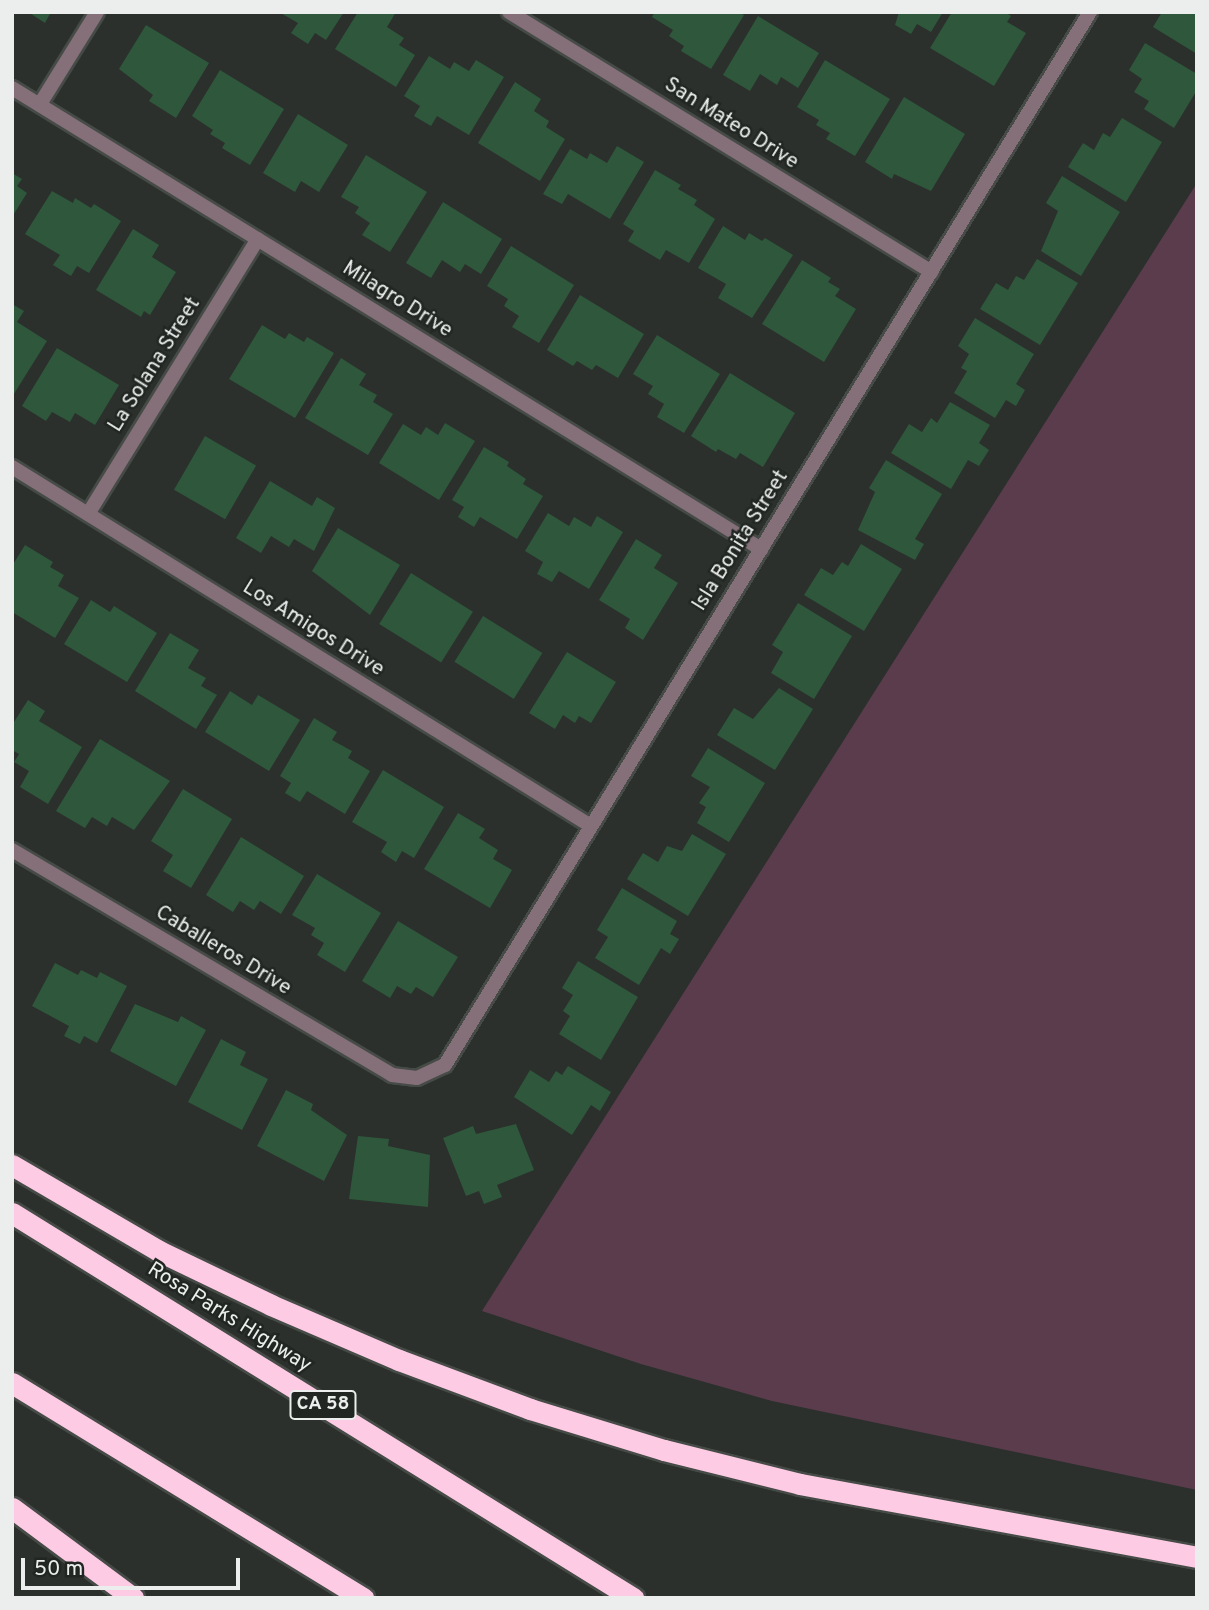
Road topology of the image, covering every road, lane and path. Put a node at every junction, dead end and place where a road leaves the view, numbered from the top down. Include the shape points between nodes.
1 (97, 12) edge
2 (509, 12) edge
3 (1090, 12) edge
4 (12, 88) edge
5 (40, 104) junction
6 (258, 239) junction
7 (931, 272) junction
8 (12, 467) edge
9 (88, 514) junction
10 (761, 549) junction
11 (591, 826) junction
12 (12, 850) edge
13 (417, 1078) joint
14 (12, 1165) edge
15 (12, 1213) edge
16 (12, 1383) edge
17 (12, 1508) edge
18 (1197, 1558) edge
19 (133, 1598) edge
20 (363, 1598) edge
21 (633, 1598) edge

1 - 5 street
2 - 7 street, San Mateo Drive
3 - 7 street, Isla Bonita Street
4 - 5 street, Milagro Drive
5 - 6 street, Milagro Drive
6 - 9 street, La Solana Street
6 - 10 street, Milagro Drive
7 - 10 street, Isla Bonita Street
8 - 9 street, Los Amigos Drive
9 - 11 street, Los Amigos Drive
10 - 11 street, Isla Bonita Street
11 - 13 street, Isla Bonita Street via 445,1065
12 - 13 street, Caballeros Drive via 392,1075
14 - 18 highway via 159,1251 271,1305 530,1409 664,1450 800,1484
15 - 21 highway, Rosa Parks Highway / CA 58
16 - 20 highway
17 - 19 highway

